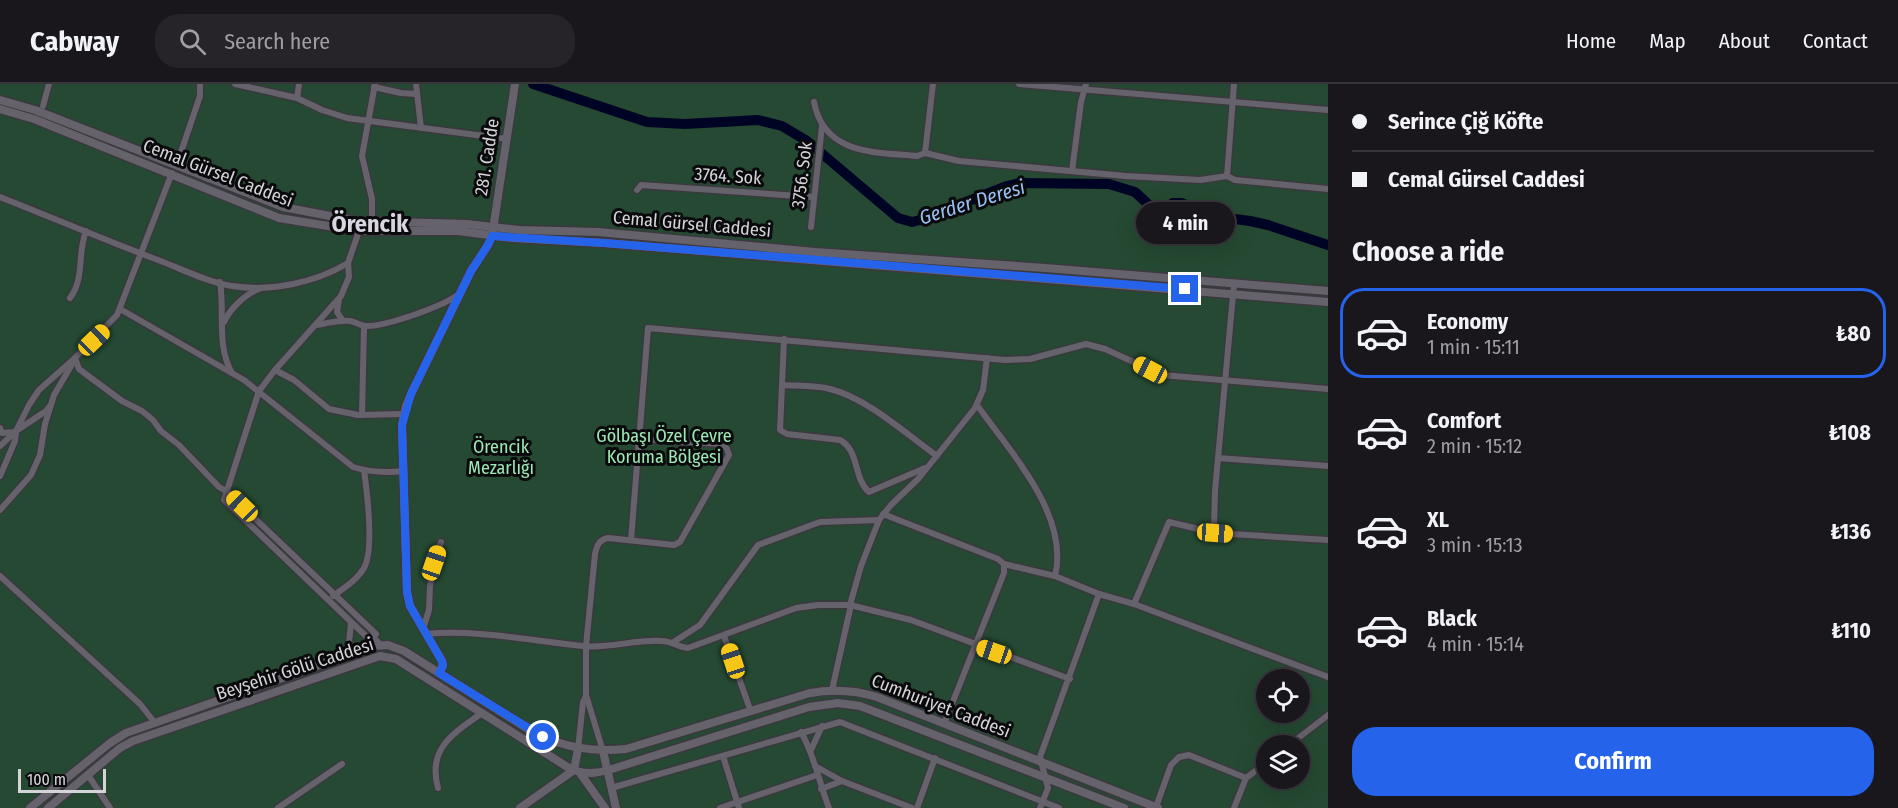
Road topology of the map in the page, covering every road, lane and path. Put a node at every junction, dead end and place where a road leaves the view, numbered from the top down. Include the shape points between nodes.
1 (49, 84) edge
2 (200, 84) edge
3 (235, 84) edge
4 (299, 84) edge
5 (416, 84) edge
6 (515, 84) edge
7 (933, 84) edge
8 (1019, 84) edge
9 (1234, 84) edge
10 (374, 85) edge
11 (1086, 87) edge
12 (416, 94) junction
13 (297, 98) junction
14 (0, 100) edge
15 (814, 102) dead end
16 (1232, 102) junction
17 (43, 106) dead end
18 (0, 109) edge
19 (1328, 110) edge
20 (367, 120) junction
21 (822, 126) junction
22 (421, 128) junction
23 (507, 139) junction
24 (925, 153) junction
25 (177, 164) junction
26 (1072, 171) junction
27 (172, 173) junction
28 (1227, 176) junction
29 (639, 188) dead end
30 (1328, 189) edge
31 (813, 196) junction
32 (0, 197) edge
33 (372, 221) junction
34 (811, 227) dead end
35 (86, 231) junction
36 (359, 231) junction
37 (492, 232) junction
38 (141, 254) junction
39 (348, 263) junction
40 (220, 282) junction
41 (262, 288) junction
42 (1233, 288) junction
43 (1328, 291) edge
44 (460, 293) junction
45 (341, 297) junction
46 (70, 298) dead end
47 (1328, 302) edge
48 (120, 309) junction
49 (344, 321) junction
50 (222, 325) junction
51 (317, 325) junction
52 (364, 326) junction
53 (784, 339) junction
54 (75, 358) junction
55 (987, 358) junction
56 (275, 370) junction
57 (232, 373) junction
58 (1226, 380) junction
59 (783, 385) junction
60 (1328, 389) edge
61 (259, 391) junction
62 (52, 403) junction
63 (976, 405) junction
64 (404, 414) junction
65 (362, 415) junction
66 (0, 428) edge
67 (16, 431) junction
68 (639, 439) junction
69 (0, 446) edge
70 (937, 456) junction
71 (1218, 458) junction
72 (1328, 466) edge
73 (927, 468) junction
74 (364, 471) junction
75 (403, 471) junction
76 (0, 476) edge
77 (226, 491) junction
78 (0, 510) edge
79 (884, 514) junction
80 (879, 520) junction
81 (1215, 533) junction
82 (631, 540) junction
83 (1328, 540) edge
84 (441, 542) dead end
85 (1004, 564) junction
86 (0, 576) edge
87 (1055, 576) junction
88 (335, 594) junction
89 (1099, 594) junction
90 (328, 600) junction
91 (1134, 604) junction
92 (851, 605) junction
93 (351, 622) junction
94 (425, 632) junction
95 (724, 636) junction
96 (373, 637) junction
97 (672, 643) junction
98 (381, 645) junction
99 (975, 645) junction
100 (586, 646) junction
101 (348, 654) junction
102 (382, 656) junction
103 (428, 666) junction
104 (439, 673) junction
105 (422, 675) junction
106 (1328, 677) edge
107 (1070, 679) junction
108 (450, 680) junction
109 (444, 689) junction
110 (832, 690) junction
111 (586, 695) junction
112 (751, 712) junction
113 (482, 713) junction
114 (1328, 715) edge
115 (155, 723) junction
116 (944, 724) junction
117 (822, 726) junction
118 (129, 732) junction
119 (801, 732) junction
120 (159, 733) junction
121 (1302, 735) edge
122 (133, 741) junction
123 (578, 749) junction
124 (812, 750) junction
125 (603, 751) junction
126 (723, 756) junction
127 (935, 758) junction
128 (1041, 762) junction
129 (342, 764) dead end
130 (815, 766) junction
131 (1256, 770) edge
132 (607, 771) junction
133 (577, 772) junction
134 (88, 775) junction
135 (817, 775) junction
136 (1045, 777) junction
137 (1246, 778) junction
138 (842, 781) junction
139 (438, 788) dead end
140 (611, 788) junction
141 (821, 789) junction
142 (1043, 800) junction
143 (738, 805) edge
144 (282, 807) edge
145 (30, 808) edge
146 (48, 808) edge
147 (110, 808) edge
148 (520, 808) edge
149 (605, 808) edge
150 (616, 808) edge
151 (720, 808) edge
152 (829, 808) edge
153 (907, 808) edge
154 (917, 808) edge
155 (1040, 808) edge
156 (1059, 808) edge
157 (1124, 808) edge
158 (1157, 808) edge
159 (1234, 808) edge

1 - 17 street
2 - 25 street via 201,96
3 - 13 street
4 - 13 street
5 - 12 street
6 - 23 street, 281. Cadde
7 - 24 street
8 - 11 street
9 - 16 street
10 - 12 street
10 - 20 street
11 - 16 street
11 - 26 street
12 - 22 street
13 - 20 street via 347,118
14 - 25 street, Cemal Gürsel Caddesi
15 - 21 street
16 - 19 street
16 - 28 street
18 - 27 street, Cemal Gürsel Caddesi
20 - 22 street
20 - 33 street via 362,156 372,199
21 - 24 street via 856,150 917,156
21 - 31 street, 3756. Sok
22 - 23 street
23 - 37 street, 281. Cadde
24 - 26 street via 959,161
25 - 33 street, Cemal Gürsel Caddesi via 283,207
26 - 28 street via 1181,180
27 - 36 street, Cemal Gürsel Caddesi via 279,218
27 - 38 street
28 - 30 street
29 - 31 street, 3764. Sok
31 - 34 street, 3756. Sok
32 - 35 street
33 - 37 street, Cemal Gürsel Caddesi via 467,224
35 - 38 street
35 - 46 street via 81,243 79,282
36 - 37 street, Cemal Gürsel Caddesi
36 - 39 street
37 - 42 street, Cemal Gürsel Caddesi
37 - 44 street
38 - 40 street
38 - 48 street
39 - 41 street via 310,279
39 - 45 street via 349,276
40 - 41 street
40 - 50 street
41 - 50 street via 233,308
42 - 43 street, Cemal Gürsel Caddesi
42 - 47 street, Cemal Gürsel Caddesi
42 - 58 street
44 - 52 street via 431,309
44 - 64 street
45 - 49 street via 337,312
45 - 51 street
48 - 54 street via 107,328
48 - 57 street
49 - 51 street
49 - 52 street
50 - 57 street via 224,350
51 - 56 street
52 - 65 street
53 - 55 street
53 - 59 street
53 - 68 street via 648,328
54 - 62 street
54 - 67 street via 39,390
54 - 77 street via 80,369 153,420 161,432
55 - 58 street via 1030,359 1086,345 1105,349 1162,375
55 - 63 street via 983,390
56 - 61 street
56 - 65 street via 294,380 329,409
57 - 61 street
58 - 60 street
58 - 71 street
59 - 70 street via 824,388 847,395
59 - 73 street via 780,430 846,443 866,490 873,491
61 - 74 street via 353,467
61 - 77 street
62 - 67 street
62 - 78 street via 32,475
63 - 70 street
63 - 87 street via 1047,509 1058,543
64 - 65 street
64 - 75 street
66 - 67 street via 5,434
67 - 69 street
67 - 76 street
68 - 82 street
68 - 82 street via 722,444 729,455 680,542 674,545
70 - 73 street
71 - 72 street
71 - 81 street
73 - 79 street
74 - 75 street
74 - 88 street via 368,559 356,577
75 - 94 street via 407,592 410,606
77 - 88 street
77 - 90 street via 224,500
79 - 80 street
79 - 85 street
80 - 92 street
80 - 97 street via 820,522 758,545 700,625
81 - 83 street
81 - 91 street via 1169,522
82 - 100 street via 608,538 597,545
84 - 94 street via 434,563
85 - 87 street
85 - 99 street via 1004,573
86 - 115 street via 140,704
87 - 89 street
88 - 90 street
88 - 96 street via 376,634
89 - 91 street
89 - 107 street
90 - 93 street
91 - 106 street
92 - 95 street via 796,608
92 - 99 street via 911,620
92 - 110 street
93 - 96 street via 369,639
93 - 101 street
94 - 100 street
94 - 104 street via 442,661
95 - 97 street via 688,648
95 - 112 street
96 - 98 street
97 - 100 street via 660,640
98 - 101 street
98 - 102 street
98 - 103 street, Cumhuriyet Caddesi via 396,647
99 - 107 street
99 - 116 street
100 - 111 street
101 - 115 street
102 - 105 street, Beyşehir Gölü Caddesi via 396,659
102 - 120 street, Beyşehir Gölü Caddesi
103 - 104 street, Cumhuriyet Caddesi
103 - 105 street
104 - 108 street, Cumhuriyet Caddesi
105 - 109 street, Beyşehir Gölü Caddesi
107 - 128 street
108 - 109 street
108 - 123 street, Cumhuriyet Caddesi via 533,732
109 - 113 street, Beyşehir Gölü Caddesi
110 - 112 street, Cumhuriyet Caddesi
110 - 116 street, Cumhuriyet Caddesi via 867,694
111 - 123 street
111 - 125 street
112 - 125 street, Cumhuriyet Caddesi via 626,749
113 - 133 street, Beyşehir Gölü Caddesi
113 - 139 street via 443,743 437,759
114 - 121 street
115 - 118 street
115 - 120 street
116 - 128 street, Cumhuriyet Caddesi
117 - 119 street
117 - 124 street
117 - 127 street via 846,723
118 - 122 street
118 - 145 street
119 - 124 street
119 - 126 street
120 - 122 street, Beyşehir Gölü Caddesi
122 - 134 street, Beyşehir Gölü Caddesi
123 - 125 street, Cumhuriyet Caddesi
123 - 133 street
124 - 130 street
125 - 132 street
126 - 140 street
126 - 143 street
127 - 142 street
127 - 154 street
128 - 136 street
128 - 158 street, Cumhuriyet Caddesi
129 - 144 street
130 - 135 street
130 - 138 street
131 - 137 street
132 - 133 street
132 - 136 street, Cumhuriyet Caddesi via 809,707 838,703 860,706
132 - 140 street
133 - 148 street
133 - 149 street
134 - 146 street, Beyşehir Gölü Caddesi
134 - 147 street
135 - 141 street
135 - 143 street
136 - 142 street via 1048,788
136 - 157 street, Cumhuriyet Caddesi
137 - 158 street via 1190,754 1179,757 1171,765
137 - 159 street
138 - 141 street
138 - 153 street
140 - 150 street
141 - 152 street
142 - 155 street
142 - 156 street
143 - 151 street

